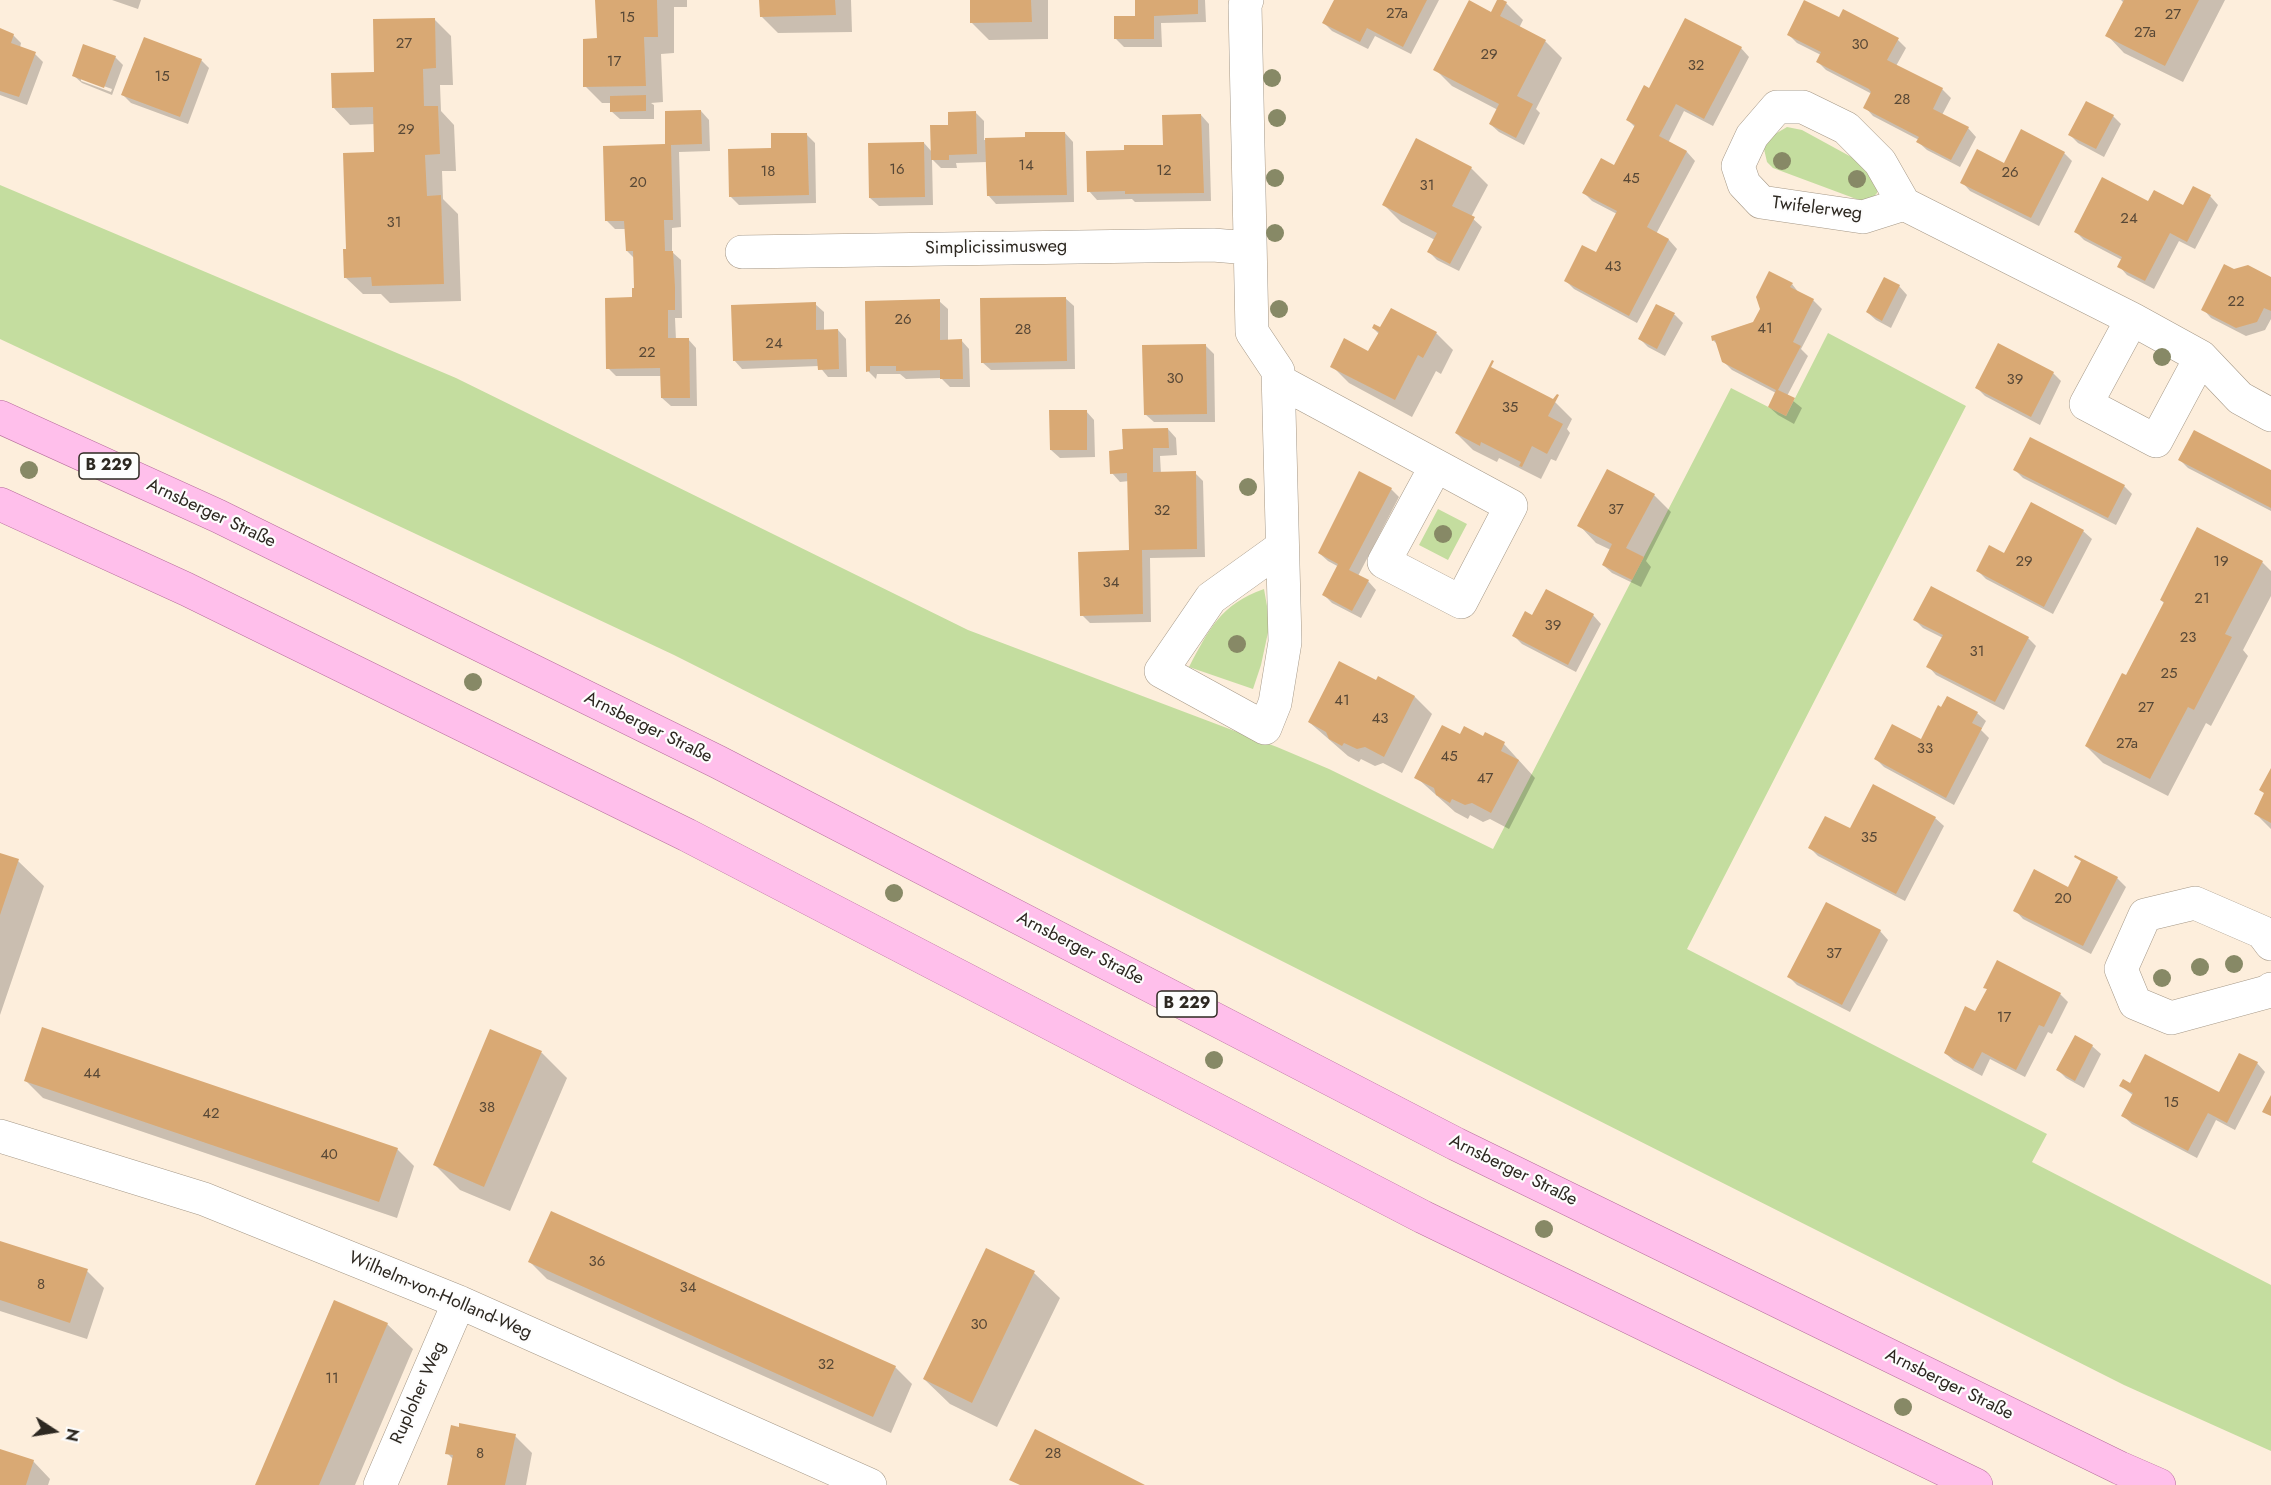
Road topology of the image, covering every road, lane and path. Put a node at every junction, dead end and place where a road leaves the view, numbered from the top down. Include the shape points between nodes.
1 (1247, 0) edge
2 (1904, 204) junction
3 (1249, 248) junction
4 (742, 252) dead end
5 (2132, 320) junction
6 (2201, 357) junction
7 (1279, 381) junction
8 (2271, 415) edge
9 (0, 417) edge
10 (1436, 465) dead end
11 (0, 504) edge
12 (1282, 547) junction
13 (2271, 944) edge
14 (2271, 989) edge
15 (0, 1136) edge
16 (459, 1302) junction
17 (380, 1485) edge
18 (870, 1485) edge
19 (1976, 1485) edge
20 (2159, 1485) edge

1 - 3 street
2 - 2 street, Twifelerweg via 1863,217 1761,202 1744,184 1738,166 1752,136 1777,107 1803,107 1846,128 1880,162
2 - 5 street
3 - 4 street, Simplicissimusweg via 1213,245
3 - 7 street via 1252,332 1278,371
5 - 6 street
5 - 6 street via 2086,404 2156,441
6 - 8 street via 2240,398
7 - 10 street
7 - 12 street
9 - 20 main road, Arnsberger Straße / B 229 via 218,516 707,757 1456,1144
11 - 19 main road via 186,590 687,835 1423,1217
12 - 12 street via 1210,598 1161,670 1265,728 1275,703 1285,642
13 - 14 street via 2262,932 2195,903 2145,915 2121,969 2135,1003 2171,1018
15 - 16 street, Wilhelm-von-Holland-Weg via 204,1199
16 - 17 street, Ruploher Weg
16 - 18 street, Wilhelm-von-Holland-Weg

